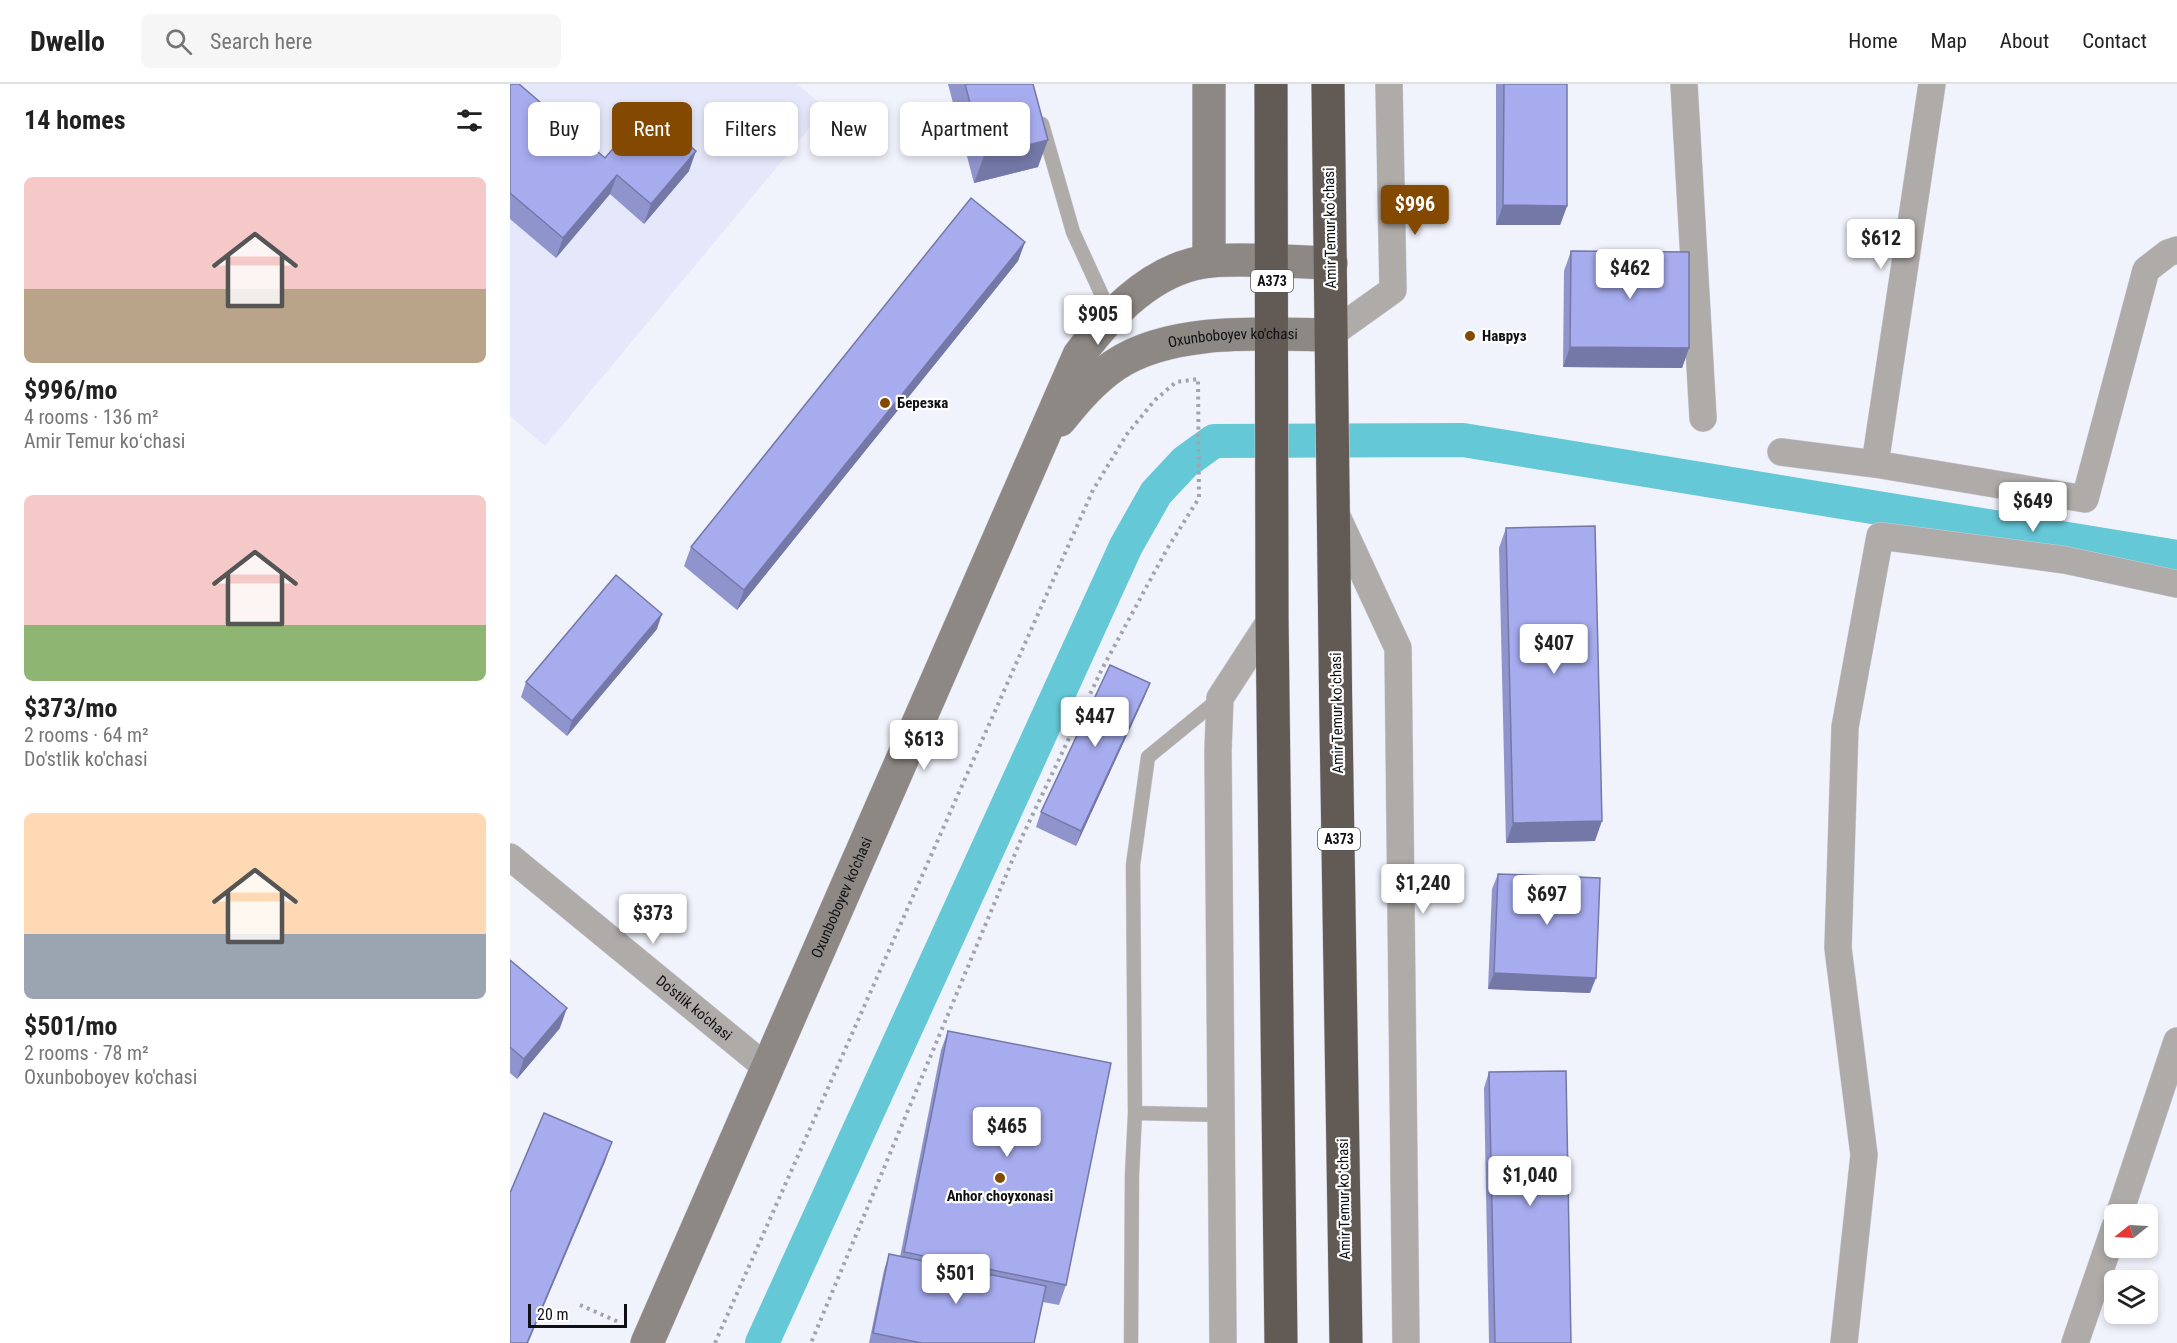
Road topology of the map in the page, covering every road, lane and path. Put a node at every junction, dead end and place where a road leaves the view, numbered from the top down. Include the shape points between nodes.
1 (1209, 84) edge
2 (1271, 84) edge
3 (1328, 84) edge
4 (1389, 84) edge
5 (1684, 84) edge
6 (1932, 84) edge
7 (1038, 107) edge
8 (2177, 250) edge
9 (1209, 261) junction
10 (1272, 261) junction
11 (1330, 263) junction
12 (1111, 315) junction
13 (1272, 334) junction
14 (1330, 335) junction
15 (1131, 356) junction
16 (1703, 418) dead end
17 (1781, 452) dead end
18 (1035, 453) junction
19 (1875, 464) junction
20 (1334, 511) junction
21 (2177, 584) edge
22 (1272, 618) junction
23 (1220, 698) junction
24 (510, 857) edge
25 (2177, 1041) edge
26 (767, 1068) junction
27 (1135, 1113) junction
28 (1221, 1114) junction
29 (2123, 1204) edge
30 (2104, 1258) edge
31 (647, 1343) edge
32 (715, 1343) edge
33 (811, 1343) edge
34 (1131, 1343) edge
35 (1223, 1343) edge
36 (1281, 1343) edge
37 (1346, 1343) edge
38 (1406, 1343) edge
39 (1844, 1343) edge
40 (2075, 1343) edge

1 - 9 main road
2 - 10 highway, A373
3 - 11 highway, Amir Temur koʻchasi / A373
4 - 14 street via 1393,290
5 - 16 street
6 - 19 street
7 - 12 lane via 1073,232
8 - 19 street via 2146,270 2085,499
9 - 10 main road, Oxunboboyev ko'chasi
9 - 12 main road, Oxunboboyev ko'chasi via 1163,277
10 - 11 main road, Oxunboboyev ko'chasi
10 - 13 highway, A373
11 - 14 highway, Amir Temur koʻchasi / A373
12 - 15 main road
12 - 18 main road, Oxunboboyev ko'chasi via 1079,355
13 - 14 main road, Oxunboboyev ko'chasi
13 - 15 main road, Oxunboboyev ko'chasi via 1189,339
13 - 22 highway, A373
14 - 20 highway, Amir Temur koʻchasi / A373
15 - 18 main road, Oxunboboyev ko'chasi via 1079,396
17 - 19 street
18 - 26 main road, Oxunboboyev ko'chasi
20 - 37 highway, Amir Temur koʻchasi / A373
20 - 38 street via 1398,648
21 - 39 street via 2065,560 1880,536 1845,727 1838,948 1864,1155
22 - 23 street
22 - 36 highway, A373
23 - 27 lane via 1148,758 1133,865
23 - 28 street
24 - 26 street, Do'stlik ko'chasi
25 - 29 street
26 - 31 main road, Oxunboboyev ko'chasi
27 - 28 lane
27 - 34 lane
28 - 35 street
30 - 40 street
32 - 33 path via 1093,490 1127,434 1155,400 1176,382 1198,379 1199,498 1102,669 1022,837

